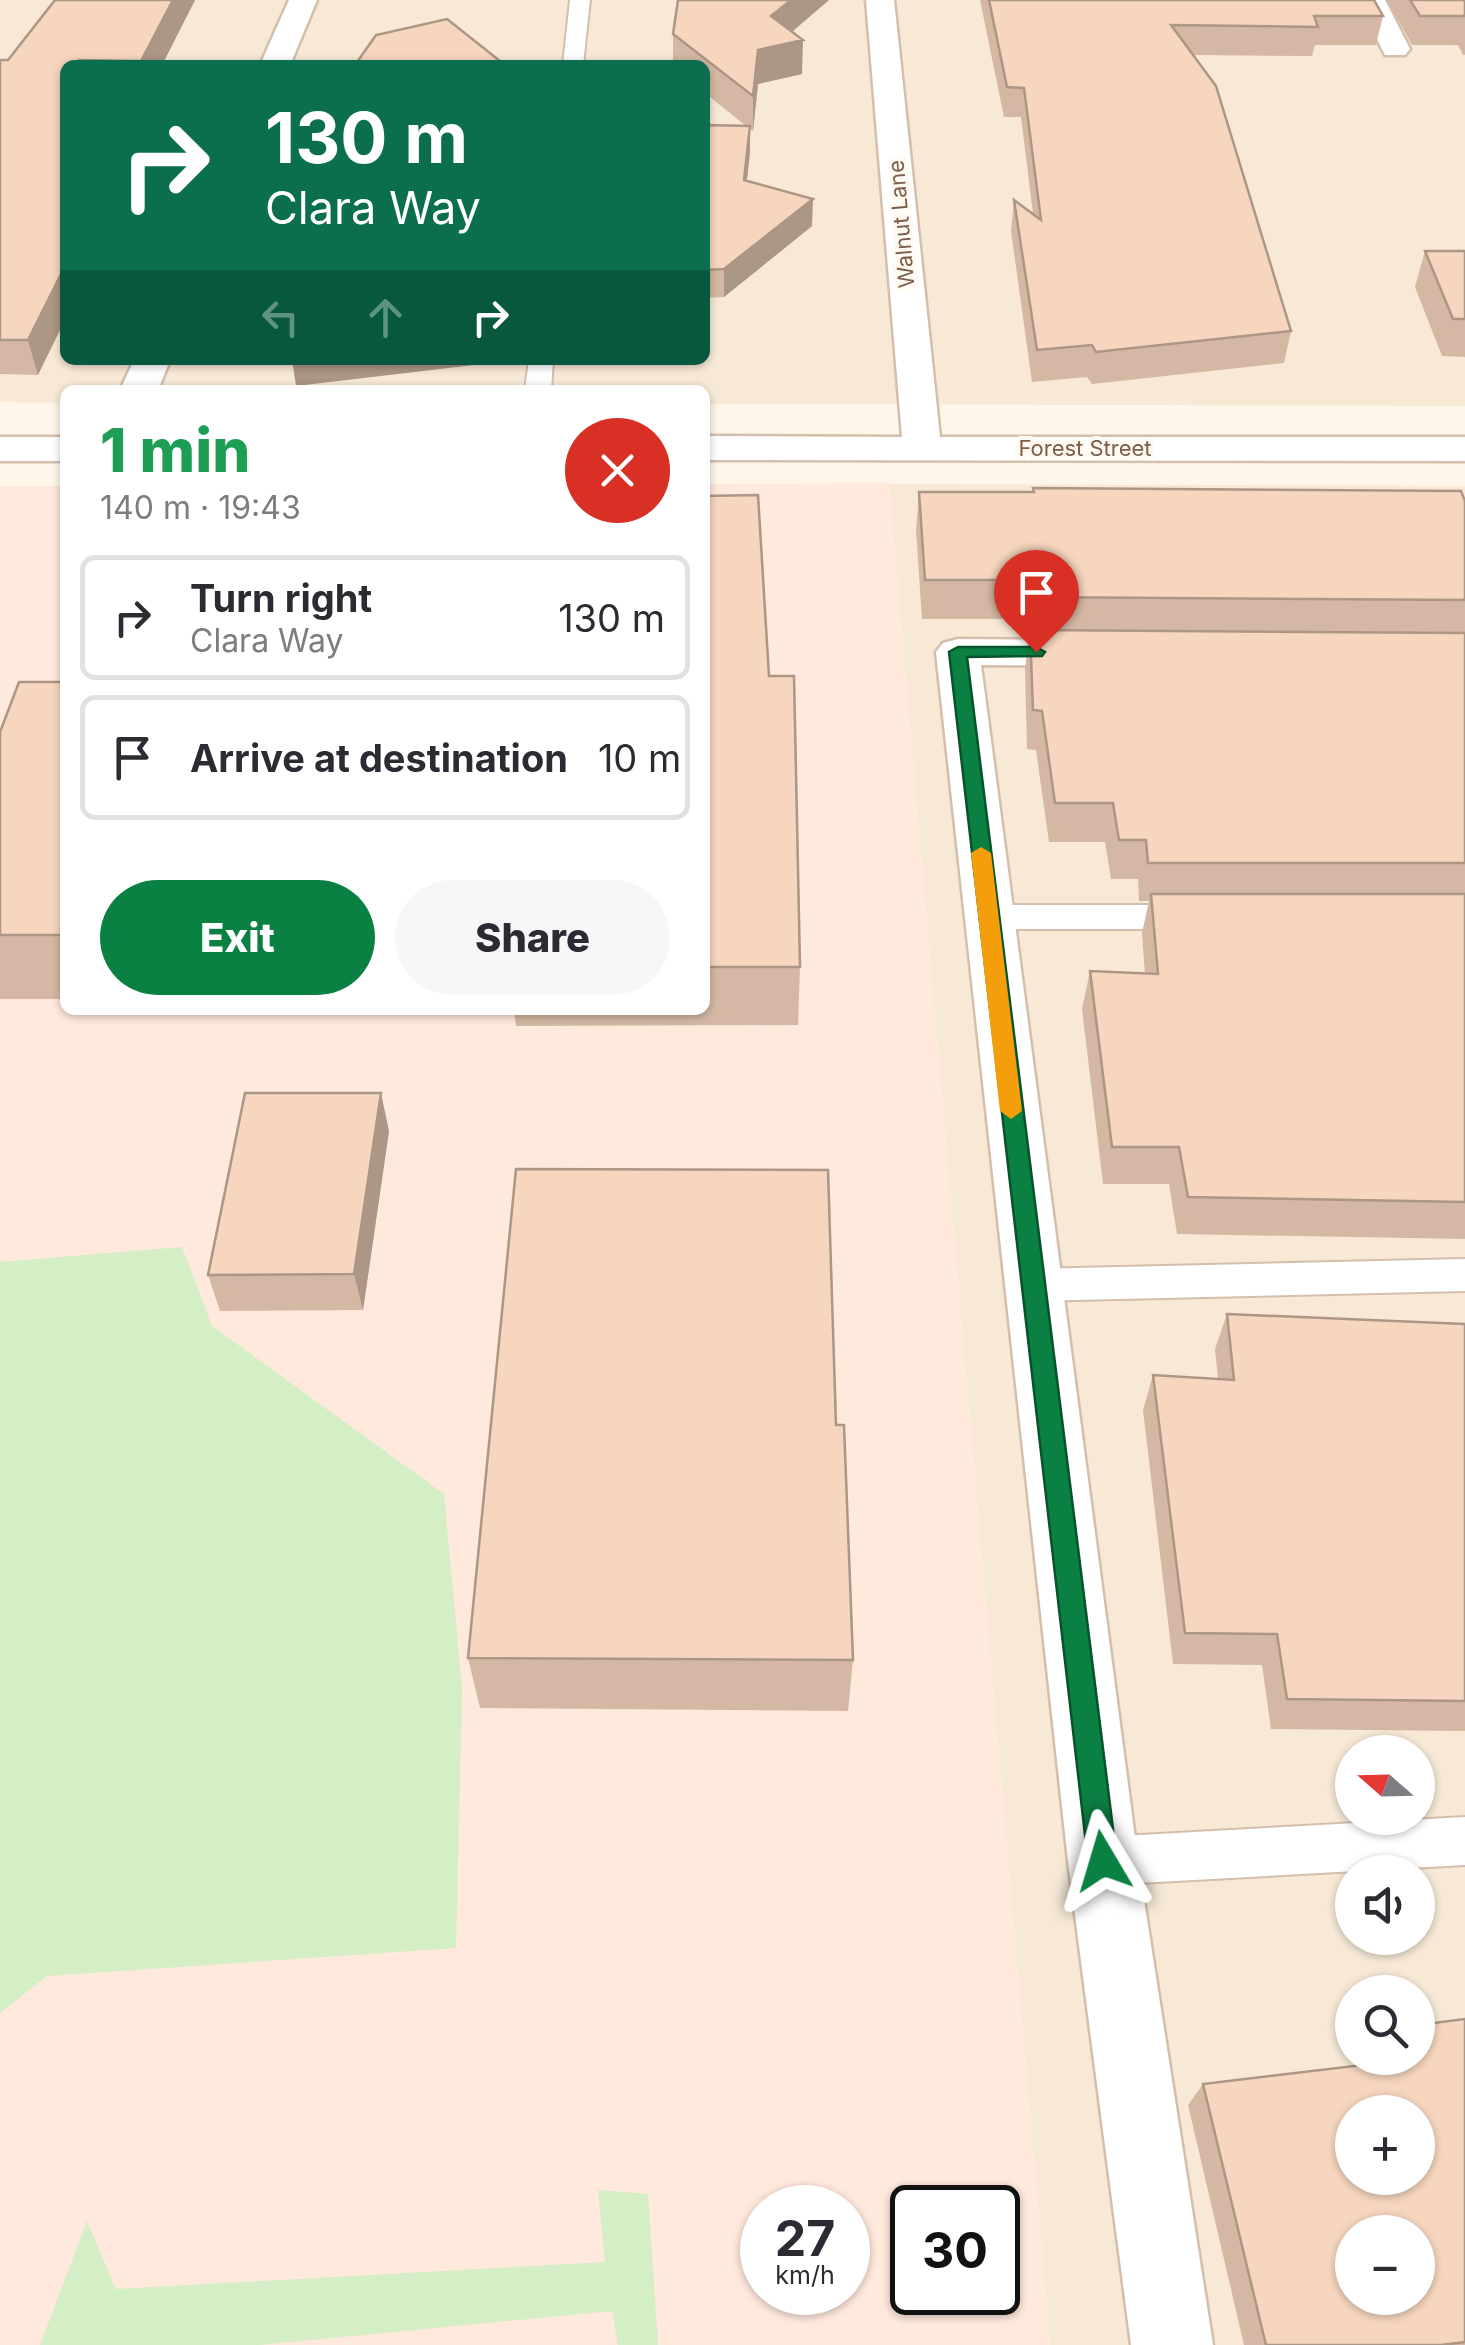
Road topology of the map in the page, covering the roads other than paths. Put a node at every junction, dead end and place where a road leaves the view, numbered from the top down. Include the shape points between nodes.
1 (302, 0) edge
2 (580, 0) edge
3 (880, 0) edge
4 (1371, 0) edge
5 (1395, 49) dead end
6 (278, 60) edge
7 (574, 60) edge
8 (922, 447) junction
9 (710, 448) edge
10 (0, 449) edge
11 (60, 449) edge
12 (1465, 449) edge
13 (1133, 653) edge
14 (988, 917) junction
15 (1226, 917) edge
16 (1465, 1275) edge
17 (1032, 1286) junction
18 (1465, 1841) edge
19 (1103, 1861) junction
20 (1172, 2345) edge

1 - 6 street
2 - 7 lane
3 - 8 street, Walnut Lane
4 - 5 street
8 - 9 street, Forest Street
8 - 12 street, Forest Street
10 - 11 street
13 - 14 street via 958,652
14 - 15 lane
14 - 17 street
16 - 17 lane
17 - 19 street
18 - 19 lane
19 - 20 street

